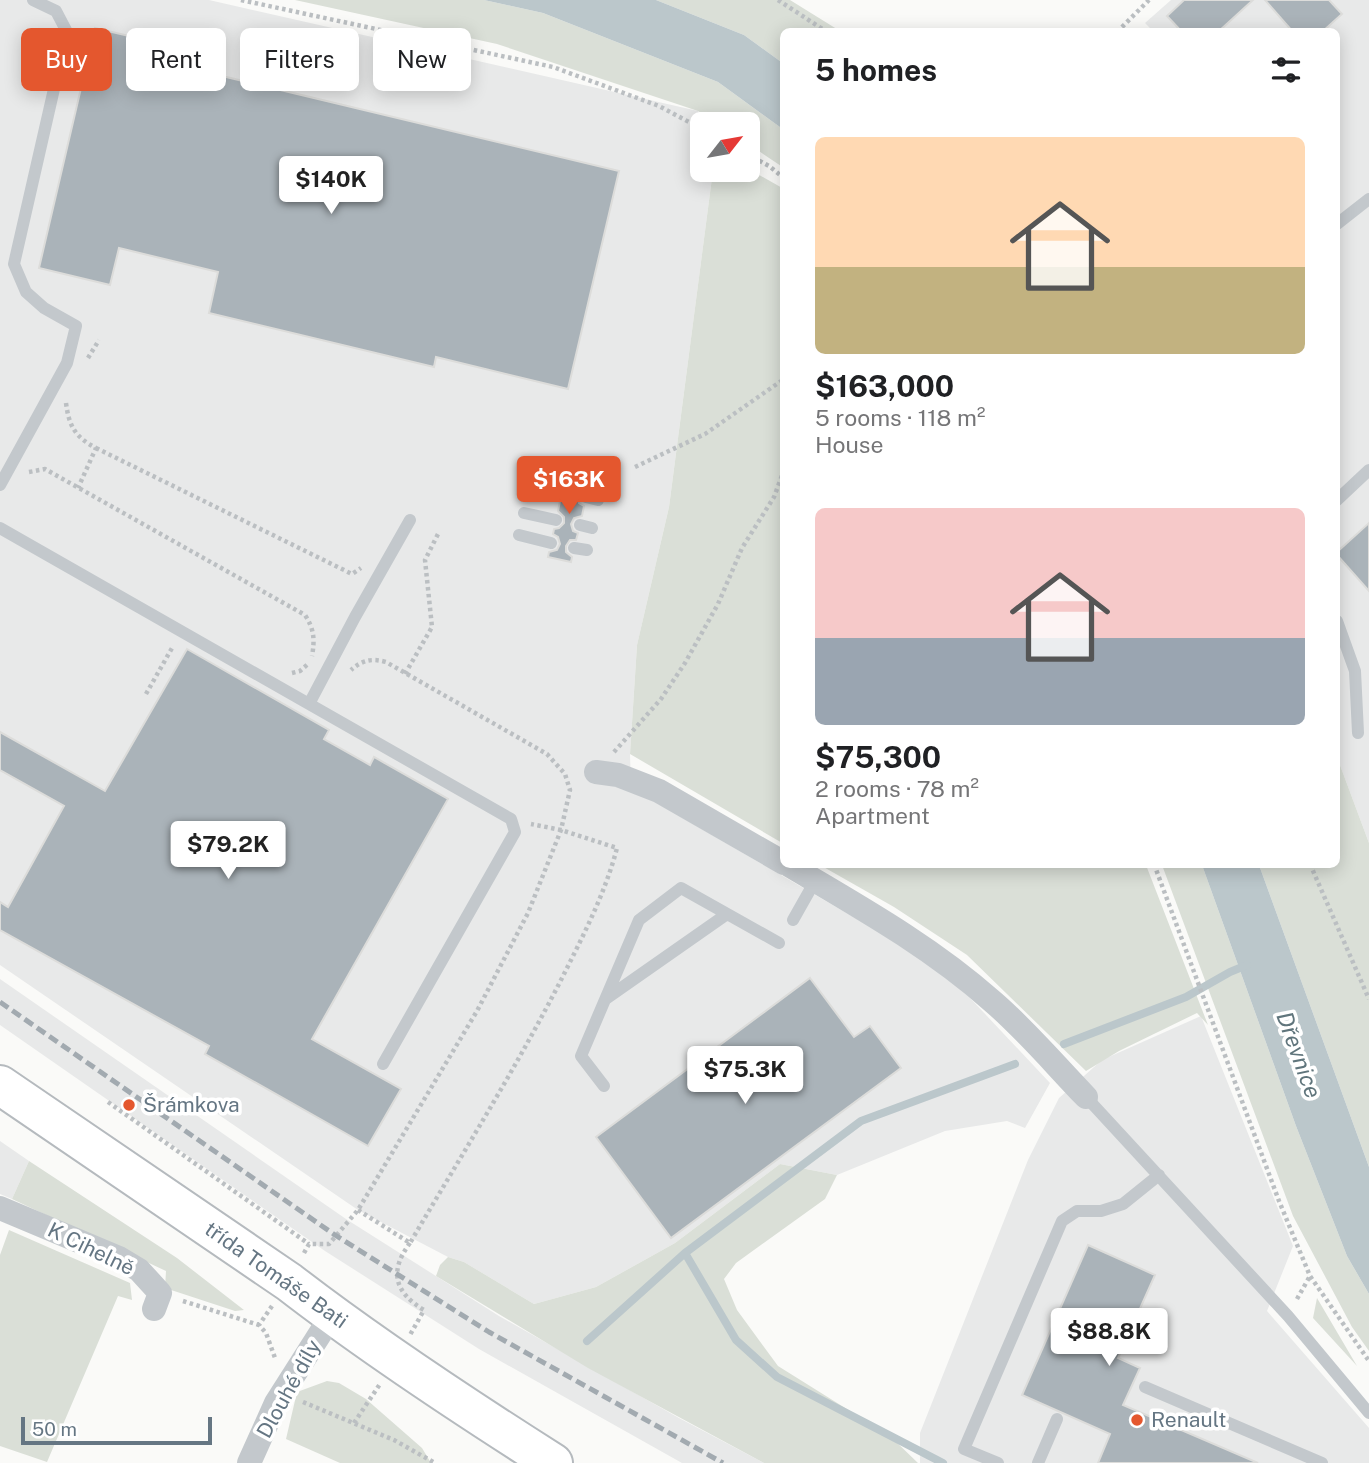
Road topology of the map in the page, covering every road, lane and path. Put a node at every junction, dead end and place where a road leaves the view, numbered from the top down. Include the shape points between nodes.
1 (33, 0) edge
2 (241, 0) edge
3 (778, 0) edge
4 (1149, 0) edge
5 (821, 28) edge
6 (1121, 28) edge
7 (690, 123) edge
8 (760, 161) edge
9 (780, 175) edge
10 (1369, 199) edge
11 (1340, 222) edge
12 (99, 340) dead end
13 (84, 366) dead end
14 (780, 382) edge
15 (68, 393) dead end
16 (96, 448) junction
17 (535, 465) dead end
18 (635, 467) dead end
19 (1369, 470) edge
20 (566, 474) dead end
21 (20, 478) dead end
22 (780, 481) edge
23 (531, 484) dead end
24 (0, 485) edge
25 (78, 488) junction
26 (562, 492) dead end
27 (1340, 497) edge
28 (524, 513) dead end
29 (410, 520) dead end
30 (556, 520) dead end
31 (0, 528) edge
32 (438, 534) dead end
33 (519, 535) dead end
34 (551, 543) dead end
35 (363, 565) dead end
36 (1340, 629) edge
37 (181, 631) junction
38 (405, 674) dead end
39 (275, 684) junction
40 (146, 694) dead end
41 (309, 704) junction
42 (1358, 733) dead end
43 (596, 772) joint
44 (514, 825) junction
45 (780, 861) edge
46 (792, 868) edge
47 (1155, 868) edge
48 (1312, 868) edge
49 (816, 881) junction
50 (727, 914) junction
51 (793, 920) dead end
52 (779, 943) dead end
53 (605, 999) junction
54 (1369, 999) edge
55 (383, 1064) dead end
56 (0, 1085) edge
57 (604, 1086) dead end
58 (1086, 1097) joint
59 (108, 1102) dead end
60 (1158, 1175) junction
61 (0, 1208) edge
62 (358, 1210) dead end
63 (309, 1244) dead end
64 (1310, 1276) junction
65 (157, 1301) joint
66 (332, 1315) junction
67 (1288, 1316) junction
68 (259, 1325) dead end
69 (1369, 1361) edge
70 (1146, 1387) dead end
71 (1369, 1413) edge
72 (1057, 1419) dead end
73 (249, 1463) edge
74 (553, 1463) edge
75 (998, 1463) edge
76 (1038, 1463) edge
77 (1322, 1463) edge

1 - 24 lane via 56,11 67,32 14,264 26,292 76,326 67,363
2 - 7 path via 553,67 659,106
3 - 5 path
4 - 6 path
8 - 9 path
10 - 11 lane
12 - 13 path
14 - 18 path via 705,434
15 - 16 path via 68,423
16 - 25 path
16 - 35 path via 352,574
17 - 20 lane
19 - 27 lane
21 - 25 path via 45,469
22 - 43 path via 685,663 662,699
23 - 26 lane
25 - 39 path via 305,615 313,627 311,659 300,671 283,671
28 - 30 lane
29 - 41 lane
31 - 37 lane
32 - 38 path via 425,560 432,627
33 - 34 lane
36 - 42 lane via 1355,671
37 - 39 lane
37 - 40 path
39 - 41 lane
41 - 44 lane via 466,792
43 - 45 street via 659,791
44 - 55 lane
44 - 62 path via 561,830 617,848 612,867 534,1033 410,1243
46 - 49 street
47 - 64 path
48 - 54 path
49 - 51 lane
49 - 58 street via 888,923 960,974 994,1002
50 - 52 lane
50 - 53 lane
50 - 53 lane via 681,888 639,920
53 - 57 lane via 581,1056
56 - 66 main road, třída Tomáše Bati
58 - 60 lane
59 - 63 path
60 - 67 lane
60 - 75 lane via 1123,1204 1101,1211 1077,1210 1062,1221 964,1449
61 - 65 street, K Cihelně via 119,1258 139,1270
64 - 67 path
64 - 69 path
65 - 68 path
66 - 73 street, Dlouhé díly via 276,1403
66 - 74 main road, třída Tomáše Bati
67 - 71 lane
70 - 77 lane
72 - 76 lane

